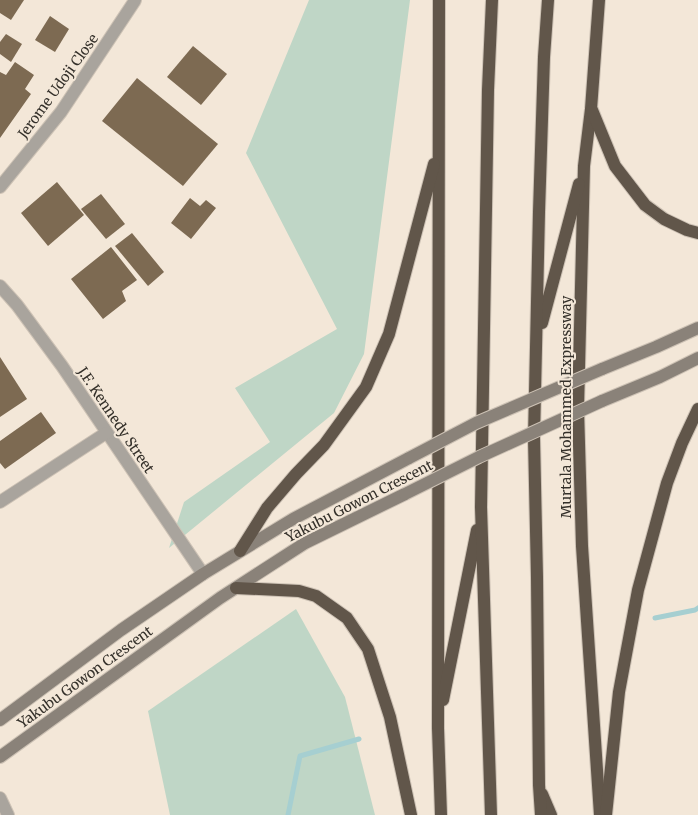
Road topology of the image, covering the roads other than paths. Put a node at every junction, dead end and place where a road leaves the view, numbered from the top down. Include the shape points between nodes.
1 (135, 0) edge
2 (492, 0) edge
3 (548, 0) edge
4 (599, 0) edge
5 (439, 1) edge
6 (592, 109) junction
7 (438, 147) junction
8 (584, 166) junction
9 (0, 187) edge
10 (698, 234) edge
11 (0, 286) edge
12 (698, 328) edge
13 (537, 341) junction
14 (698, 358) edge
15 (698, 409) edge
16 (106, 433) junction
17 (0, 502) edge
18 (482, 507) junction
19 (240, 551) junction
20 (203, 574) junction
21 (236, 588) junction
22 (0, 720) edge
23 (438, 728) junction
24 (0, 757) edge
25 (538, 785) junction
26 (0, 798) edge
27 (8, 815) edge
28 (411, 815) edge
29 (441, 815) edge
30 (491, 815) edge
31 (541, 815) edge
32 (551, 815) edge
33 (600, 815) edge
34 (606, 815) edge

1 - 9 street, Jerome Udoji Close via 61,112
2 - 18 highway via 488,90
3 - 13 highway, Murtala Mohammed Expressway via 544,57
4 - 6 highway, Murtala Mohammed Expressway
5 - 7 highway
6 - 8 highway, Murtala Mohammed Expressway
6 - 10 highway via 615,166 645,205 664,219
7 - 19 highway via 388,334 366,387 324,446 296,474 268,508
7 - 23 highway
8 - 13 highway
8 - 33 highway, Murtala Mohammed Expressway via 579,424 582,546
11 - 16 street, J.F. Kennedy Street via 62,366
12 - 19 main road, Yakubu Gowon Crescent, bridge via 476,423 293,519
13 - 25 highway, Murtala Mohammed Expressway via 534,438
14 - 21 main road, Yakubu Gowon Crescent, bridge via 479,458 305,543
15 - 34 highway via 682,442 667,483 638,590 619,692
16 - 17 street
16 - 20 street, J.F. Kennedy Street
18 - 23 highway
18 - 30 highway
19 - 20 main road, Yakubu Gowon Crescent
20 - 22 main road, Yakubu Gowon Crescent
21 - 24 main road, Yakubu Gowon Crescent
21 - 28 highway via 299,591 316,596 348,618 368,649 390,717
23 - 29 highway
25 - 31 highway, Murtala Mohammed Expressway
25 - 32 highway
26 - 27 street

